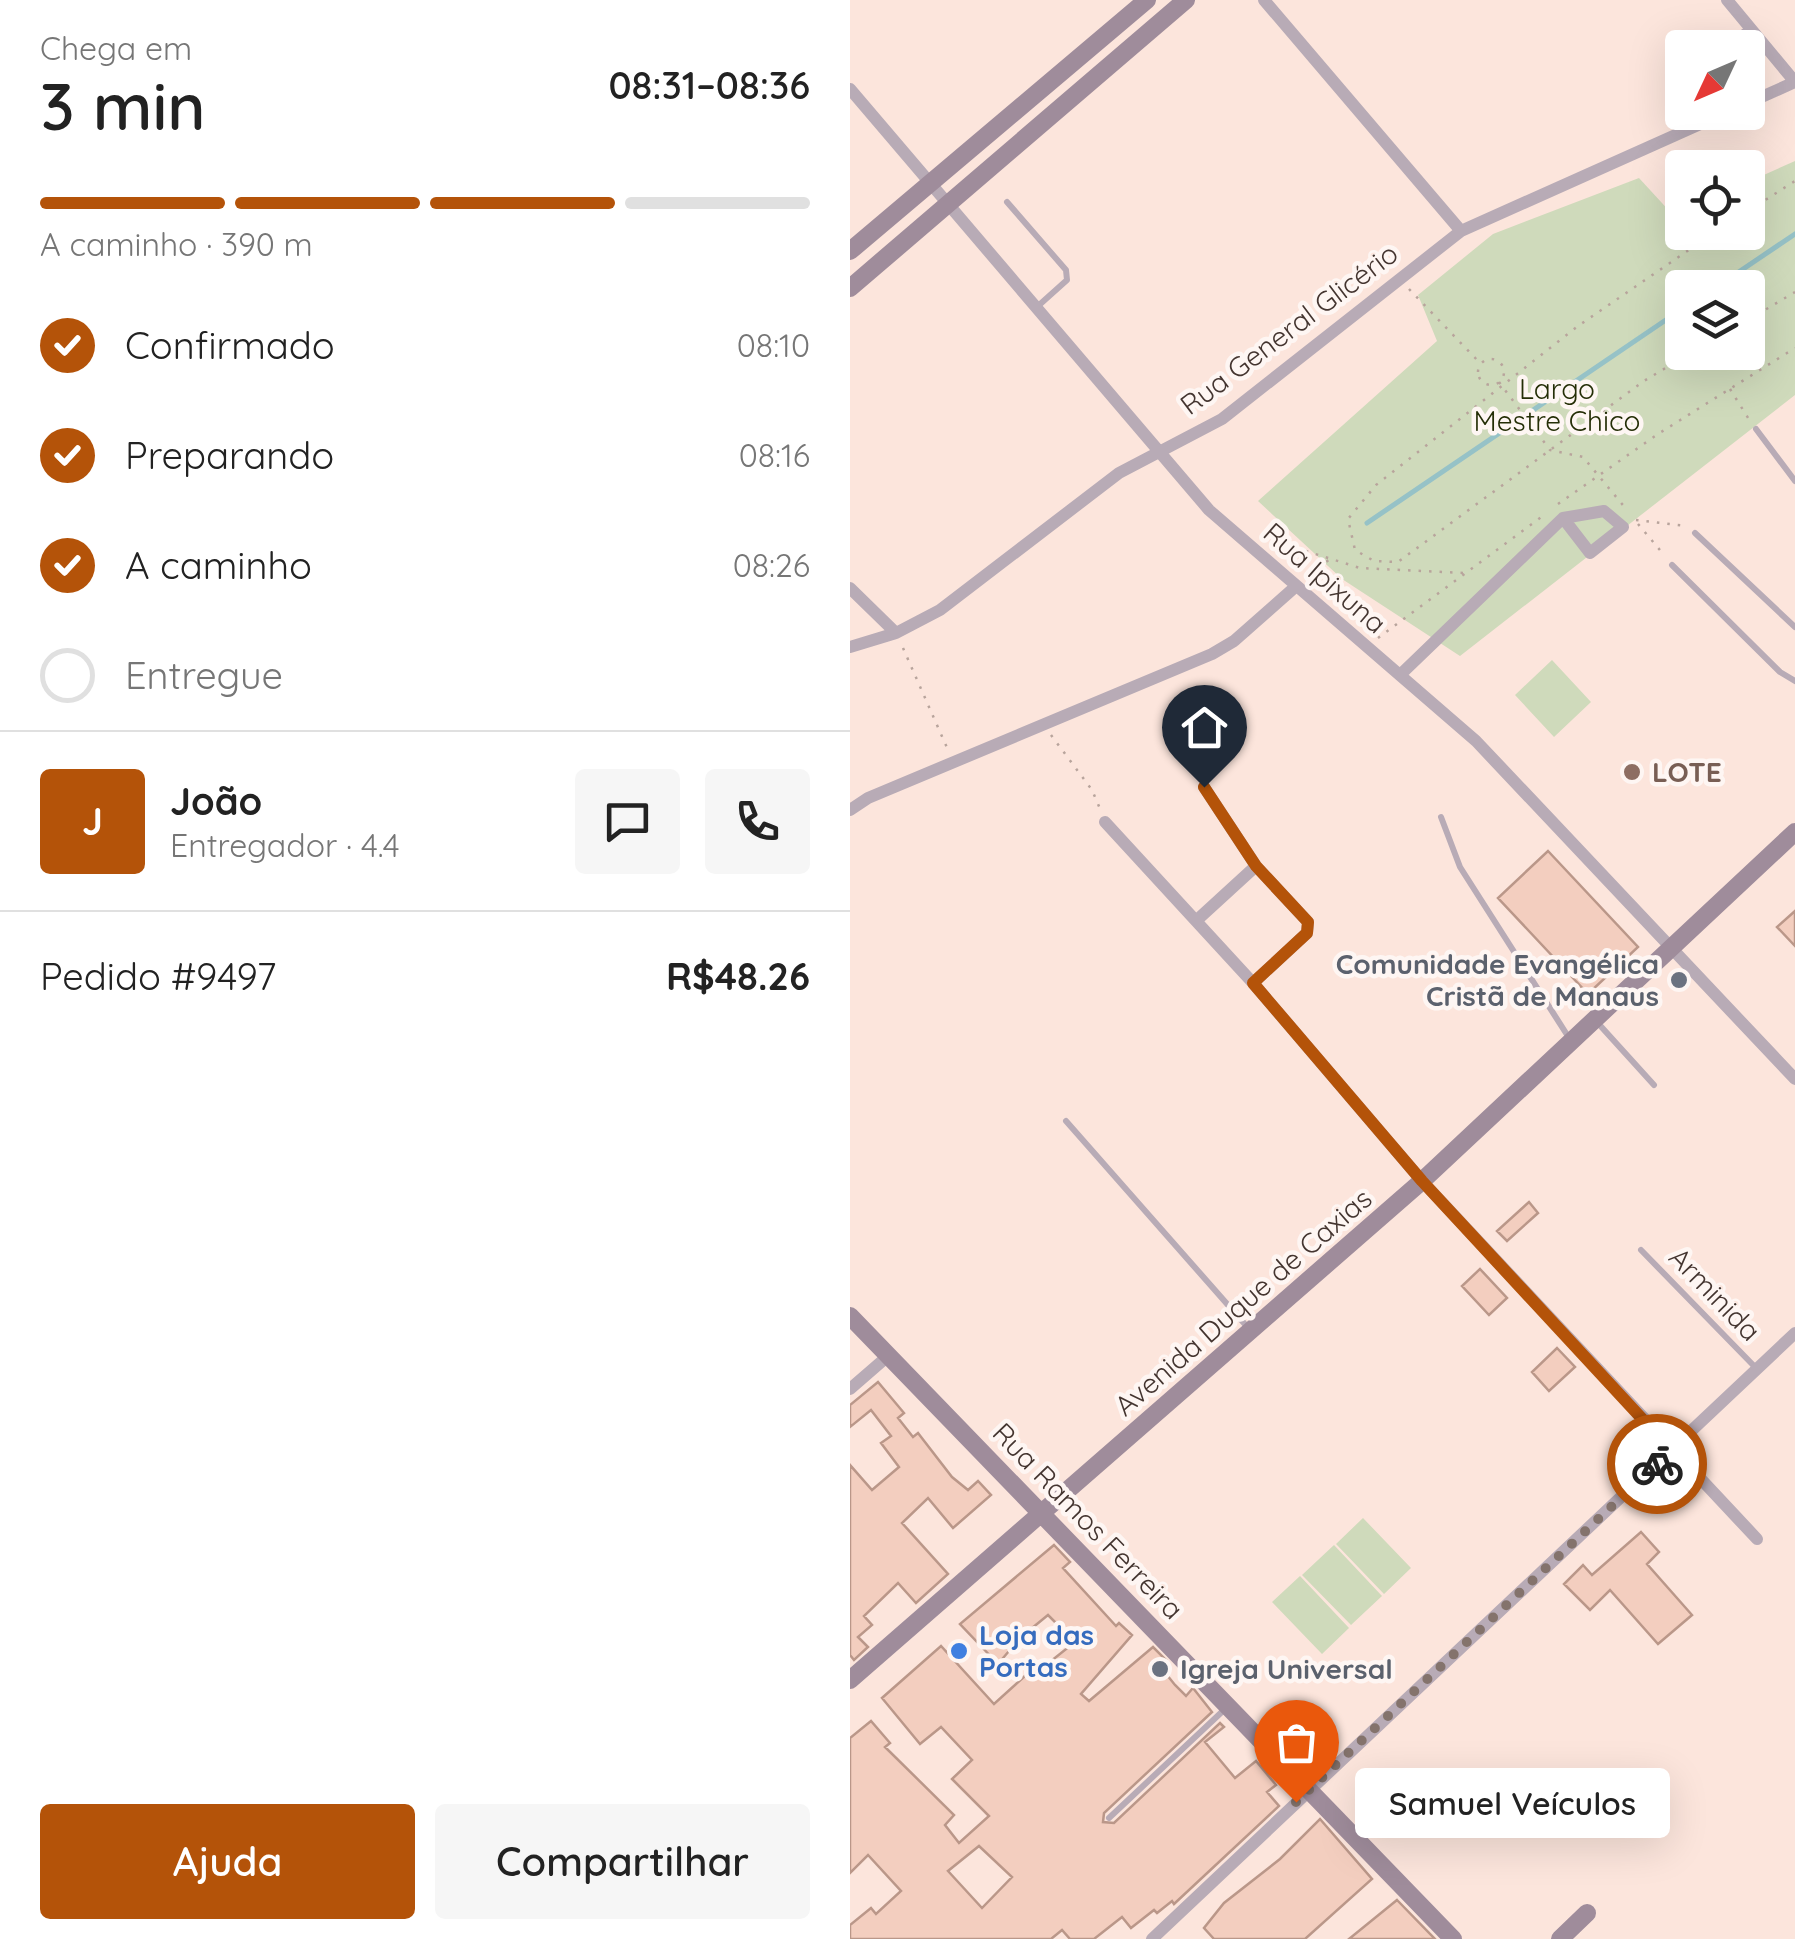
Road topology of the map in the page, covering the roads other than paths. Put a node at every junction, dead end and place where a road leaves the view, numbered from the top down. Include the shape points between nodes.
1 (1146, 0) edge
2 (1186, 0) edge
3 (1264, 0) edge
4 (1728, 0) edge
5 (1750, 28) junction
6 (1747, 30) edge
7 (1795, 82) edge
8 (850, 90) edge
9 (1765, 95) edge
10 (1687, 130) edge
11 (930, 182) junction
12 (1007, 202) dead end
13 (949, 203) junction
14 (1461, 231) junction
15 (850, 251) edge
16 (850, 288) edge
17 (1036, 308) junction
18 (1756, 430) road end
19 (1157, 452) junction
20 (1795, 481) edge
21 (1562, 518) dead end
22 (1694, 533) road end
23 (1672, 564) road end
24 (850, 588) edge
25 (1294, 588) junction
26 (1795, 627) edge
27 (896, 633) junction
28 (850, 647) edge
29 (1400, 675) junction
30 (1795, 681) edge
31 (1204, 787) dead end
32 (850, 810) edge
33 (1441, 817) dead end
34 (1105, 822) road end
35 (1795, 832) edge
36 (1256, 866) junction
37 (1197, 920) junction
38 (1673, 947) junction
39 (1253, 983) junction
40 (1595, 1020) junction
41 (1571, 1042) junction
42 (1795, 1080) edge
43 (1654, 1084) dead end
44 (1066, 1121) dead end
45 (1422, 1181) junction
46 (1641, 1250) dead end
47 (850, 1316) edge
48 (1251, 1331) junction
49 (1795, 1332) edge
50 (888, 1356) junction
51 (1757, 1369) junction
52 (850, 1389) edge
53 (1671, 1450) junction
54 (1043, 1514) junction
55 (1758, 1539) dead end
56 (850, 1680) edge
57 (1230, 1706) junction
58 (1308, 1790) junction
59 (1109, 1818) dead end
60 (1587, 1913) dead end
61 (1152, 1939) edge
62 (1453, 1939) edge
63 (1560, 1939) edge

1 - 11 main road
2 - 13 main road
3 - 14 street
4 - 5 street
5 - 6 lane
5 - 7 street
7 - 9 street
8 - 11 street, Rua Ipixuna
10 - 14 street, Rua General Glicério
11 - 13 street, Rua Ipixuna
11 - 15 main road
12 - 17 lane via 1066,270 1067,280
13 - 16 main road
13 - 17 street, Rua Ipixuna
14 - 19 street, Rua General Glicério via 1222,419
17 - 19 street, Rua Ipixuna
18 - 20 lane
19 - 25 street, Rua Ipixuna
19 - 27 street, Rua General Glicério via 1118,473 940,610
21 - 29 street
22 - 26 lane
23 - 30 lane
24 - 27 street
25 - 29 street, Rua Ipixuna
25 - 32 street via 1212,654
27 - 28 street, Rua General Glicério
29 - 38 street, Rua Ipixuna via 1476,741
31 - 36 street
33 - 41 lane via 1460,867
34 - 37 street
35 - 38 main road, Avenida Duque de Caxias
36 - 37 street
36 - 39 street via 1309,928
37 - 39 street
38 - 40 main road, Avenida Duque de Caxias
38 - 42 street, Rua Ipixuna
39 - 45 street
40 - 41 main road, Avenida Duque de Caxias
40 - 43 lane
41 - 45 main road, Avenida Duque de Caxias
44 - 48 lane
45 - 48 main road, Avenida Duque de Caxias
45 - 53 street
46 - 51 lane, Arminida
47 - 50 main road, Rua Ramos Ferreira
48 - 54 main road, Avenida Duque de Caxias
49 - 51 street
50 - 52 street
50 - 54 main road, Rua Ramos Ferreira
51 - 53 street
53 - 55 street
53 - 58 street
54 - 56 main road, Avenida Duque de Caxias
54 - 57 main road, Rua Ramos Ferreira
57 - 58 main road, Rua Ramos Ferreira
57 - 59 lane
58 - 61 street
58 - 62 main road, Rua Ramos Ferreira
60 - 63 main road

